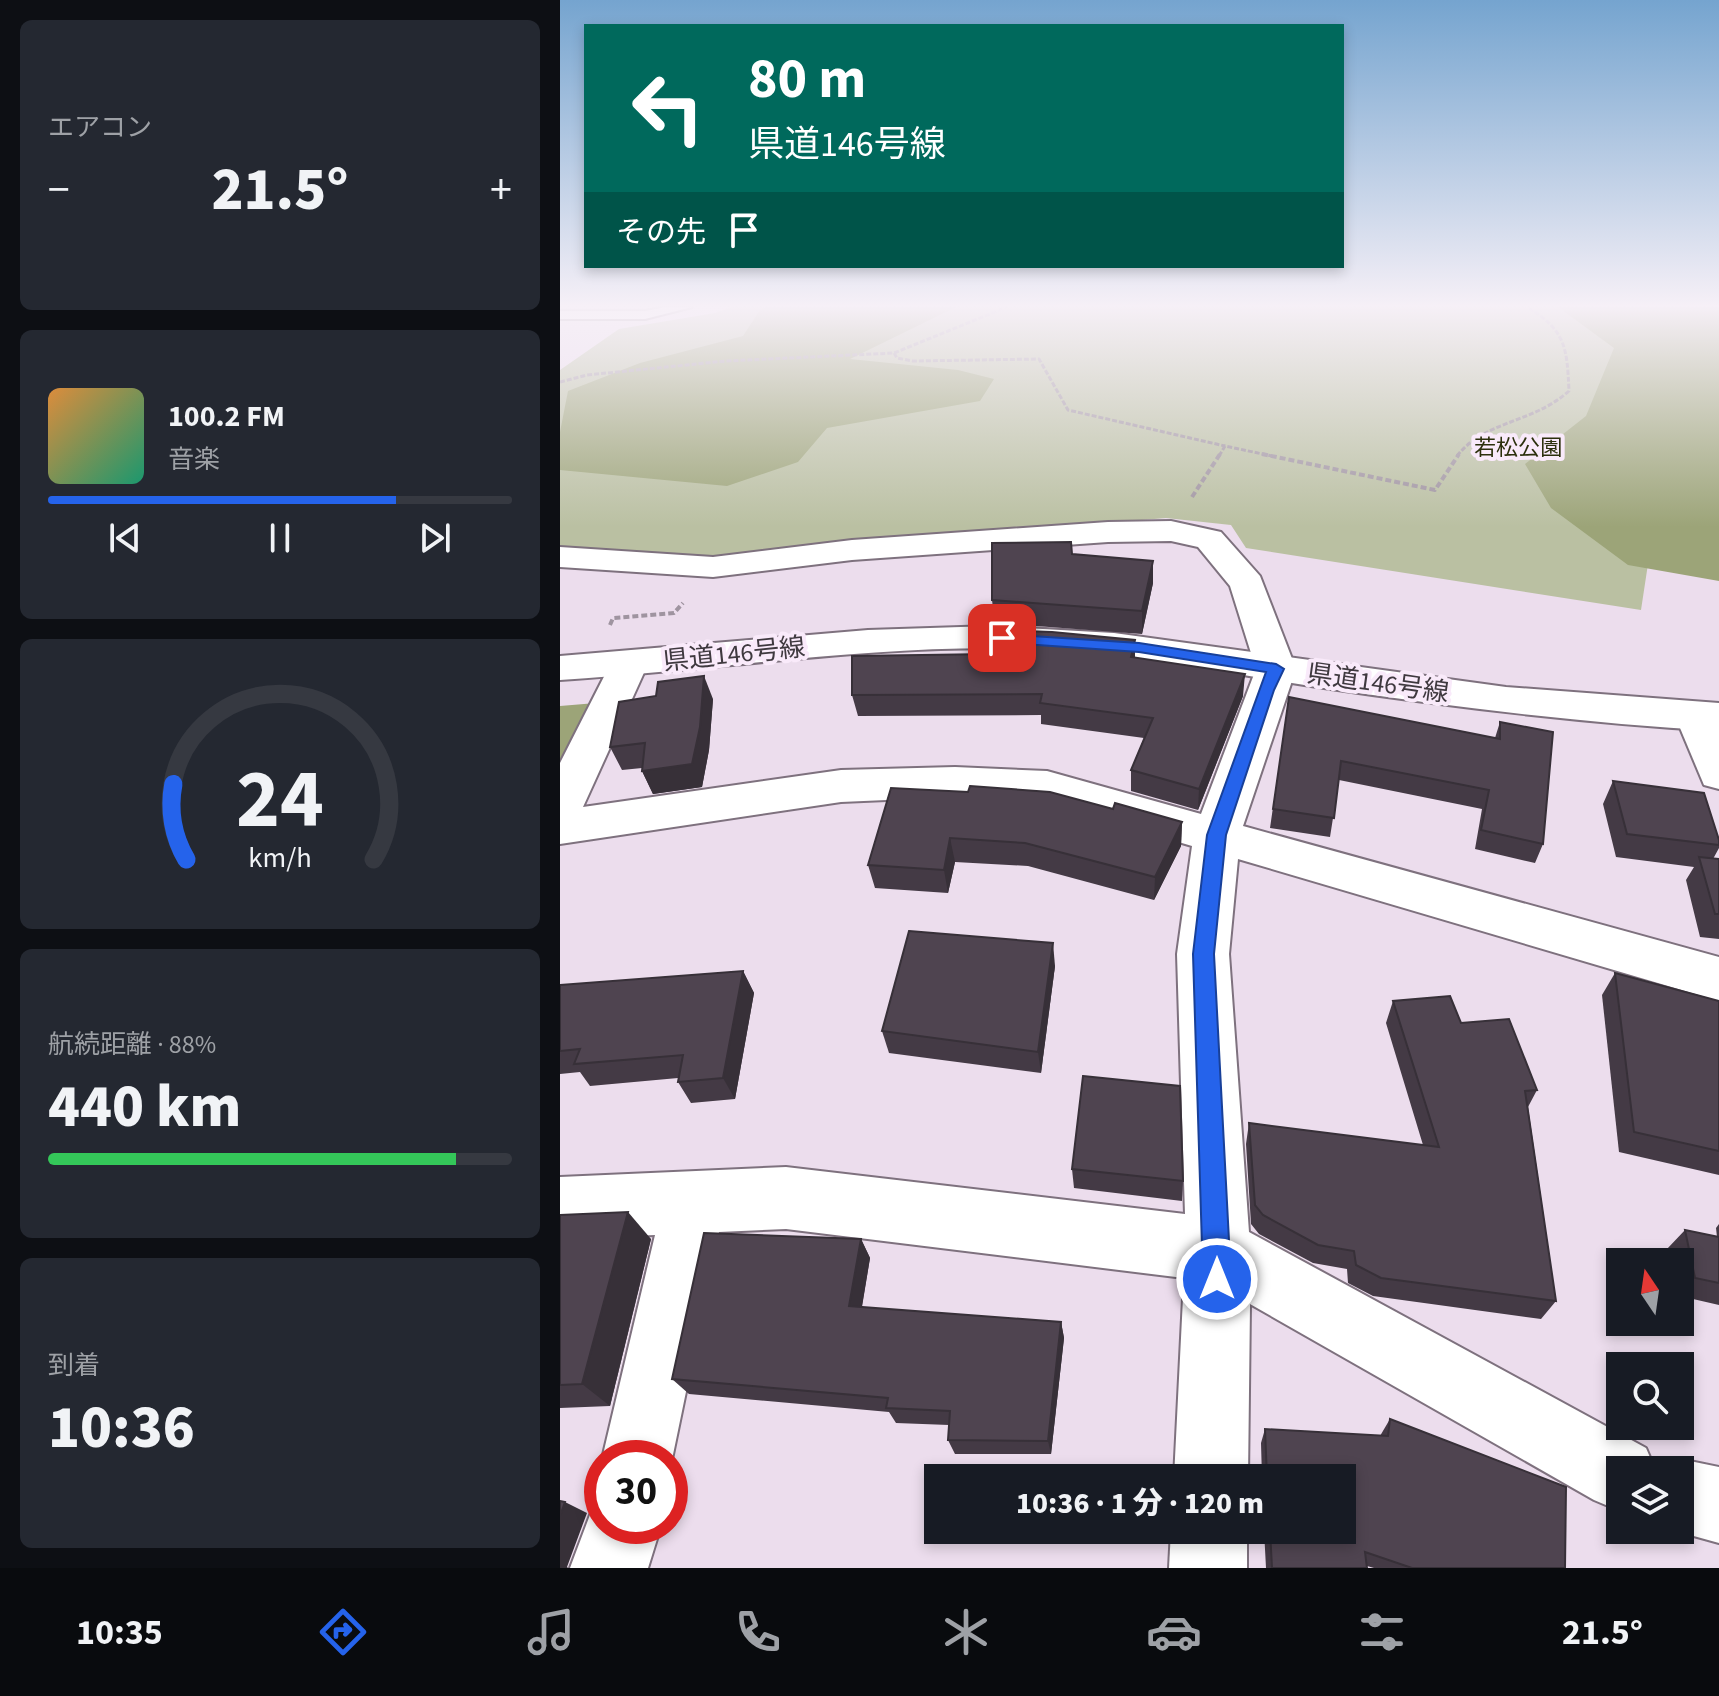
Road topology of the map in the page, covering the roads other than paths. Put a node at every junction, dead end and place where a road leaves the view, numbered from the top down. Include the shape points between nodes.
1 (560, 557) edge
2 (628, 666) junction
3 (560, 668) edge
4 (1276, 669) junction
5 (1707, 716) edge
6 (1719, 774) edge
7 (560, 808) edge
8 (560, 827) edge
9 (1217, 835) junction
10 (1719, 979) edge
11 (694, 1202) junction
12 (560, 1208) edge
13 (1218, 1250) junction
14 (642, 1440) edge
15 (1211, 1464) edge
16 (1606, 1466) edge
17 (1694, 1499) edge
18 (1719, 1505) edge
19 (617, 1544) edge
20 (1209, 1544) edge
21 (609, 1568) edge
22 (1208, 1568) edge

1 - 4 street via 713,567 852,550 1171,531 1209,539 1247,584
2 - 3 street, 県道146号線
2 - 4 street, 県道146号線 via 888,639 976,638 1053,639
2 - 7 street
4 - 5 street, 県道146号線 via 1566,707
4 - 9 street
5 - 6 street
8 - 9 street via 841,786 955,782 1047,787
9 - 10 street
9 - 13 street via 1203,954
11 - 12 street
11 - 13 street via 786,1198
11 - 14 street
13 - 15 street
13 - 16 street
17 - 18 street
19 - 21 street
20 - 22 street

